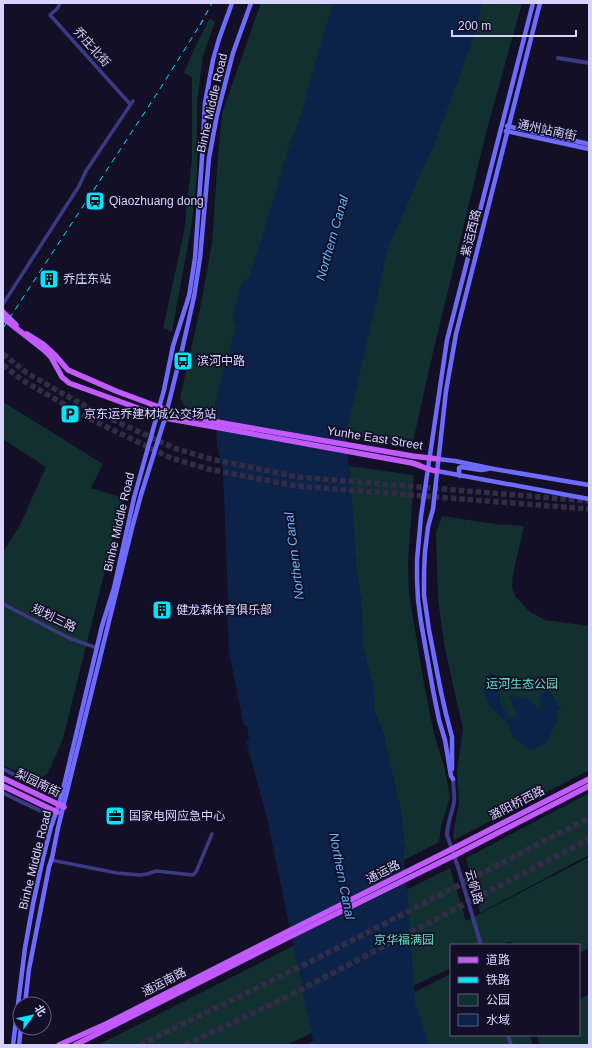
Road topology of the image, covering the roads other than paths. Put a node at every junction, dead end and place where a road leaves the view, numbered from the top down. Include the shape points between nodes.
1 (60, 3) edge
2 (232, 3) edge
3 (251, 3) edge
4 (533, 3) edge
5 (540, 3) edge
6 (558, 58) dead end
7 (589, 63) edge
8 (501, 127) junction
9 (508, 129) junction
10 (589, 144) edge
11 (589, 149) edge
12 (3, 304) edge
13 (3, 312) edge
14 (3, 318) edge
15 (159, 407) junction
16 (166, 410) junction
17 (157, 415) junction
18 (164, 418) junction
19 (211, 424) junction
20 (430, 458) junction
21 (438, 459) junction
22 (494, 469) junction
23 (429, 470) junction
24 (437, 471) junction
25 (460, 476) junction
26 (589, 485) edge
27 (589, 499) edge
28 (3, 604) edge
29 (97, 648) junction
30 (3, 769) edge
31 (3, 778) edge
32 (452, 779) junction
33 (589, 779) edge
34 (3, 786) edge
35 (589, 786) edge
36 (3, 793) edge
37 (61, 798) junction
38 (62, 806) junction
39 (59, 813) junction
40 (53, 822) junction
41 (212, 834) dead end
42 (456, 847) joint
43 (457, 854) joint
44 (51, 860) junction
45 (278, 940) junction
46 (481, 944) edge
47 (26, 996) edge
48 (13, 1045) edge
49 (59, 1045) edge
50 (75, 1045) edge

1 - 12 street, 乔庄北街 via 58,9 50,15 132,102
2 - 15 main road, Binhe Middle Road via 213,60 205,103 189,296 173,346
3 - 16 main road, Binhe Middle Road via 233,53 217,115 209,158 194,297
4 - 8 main road, 紫运西路
5 - 9 main road, 紫运西路
6 - 7 street
8 - 9 main road, 通州站南街
8 - 20 main road, 紫运西路 via 447,340
9 - 10 main road, 通州站南街
9 - 11 main road, 通州站南街
9 - 21 main road, 紫运西路 via 456,334
13 - 15 main road, Yunhe East Street via 21,329 43,344 68,370
14 - 17 main road, Yunhe East Street via 44,350 51,357 62,378 69,383
15 - 16 main road, Yunhe East Street
15 - 17 main road, Binhe Middle Road
16 - 18 main road, Binhe Middle Road
16 - 19 main road, Yunhe East Street
17 - 18 main road, Yunhe East Street
17 - 29 main road, Binhe Middle Road
18 - 19 main road, Yunhe East Street
18 - 38 main road, Binhe Middle Road via 132,528
19 - 20 main road, Yunhe East Street
19 - 23 main road, Yunhe East Street via 412,463
20 - 21 main road, Yunhe East Street
20 - 23 main road, 紫运西路
21 - 22 main road, Yunhe East Street
21 - 24 main road, 紫运西路
22 - 25 main road via 461,467 458,470
22 - 26 main road, Yunhe East Street
23 - 24 main road, Yunhe East Street
23 - 32 main road, 紫运西路 via 417,560 418,600 433,690
24 - 25 main road, Yunhe East Street
24 - 32 main road, 紫运西路 via 428,527 424,595 441,692 452,737
25 - 27 main road, Yunhe East Street
28 - 29 street, 规划三路 via 69,638
29 - 37 main road, Binhe Middle Road
30 - 37 street
31 - 38 main road, 梨园南街
32 - 46 street, 云帆路 via 454,802 447,835
33 - 42 main road, 潞阳桥西路
34 - 39 main road, 梨园南街
35 - 43 main road, 潞阳桥西路
36 - 40 street via 45,813
37 - 38 main road, Binhe Middle Road
38 - 39 main road, Binhe Middle Road
39 - 40 main road, Binhe Middle Road
39 - 44 main road, Binhe Middle Road
40 - 48 main road, Binhe Middle Road via 29,928
41 - 44 street via 193,875 156,871 140,875 116,873
42 - 45 main road, 通运路, bridge
43 - 45 main road, 通运路, bridge
44 - 47 main road, Binhe Middle Road
45 - 49 main road, 通运南路
45 - 50 main road, 通运南路

